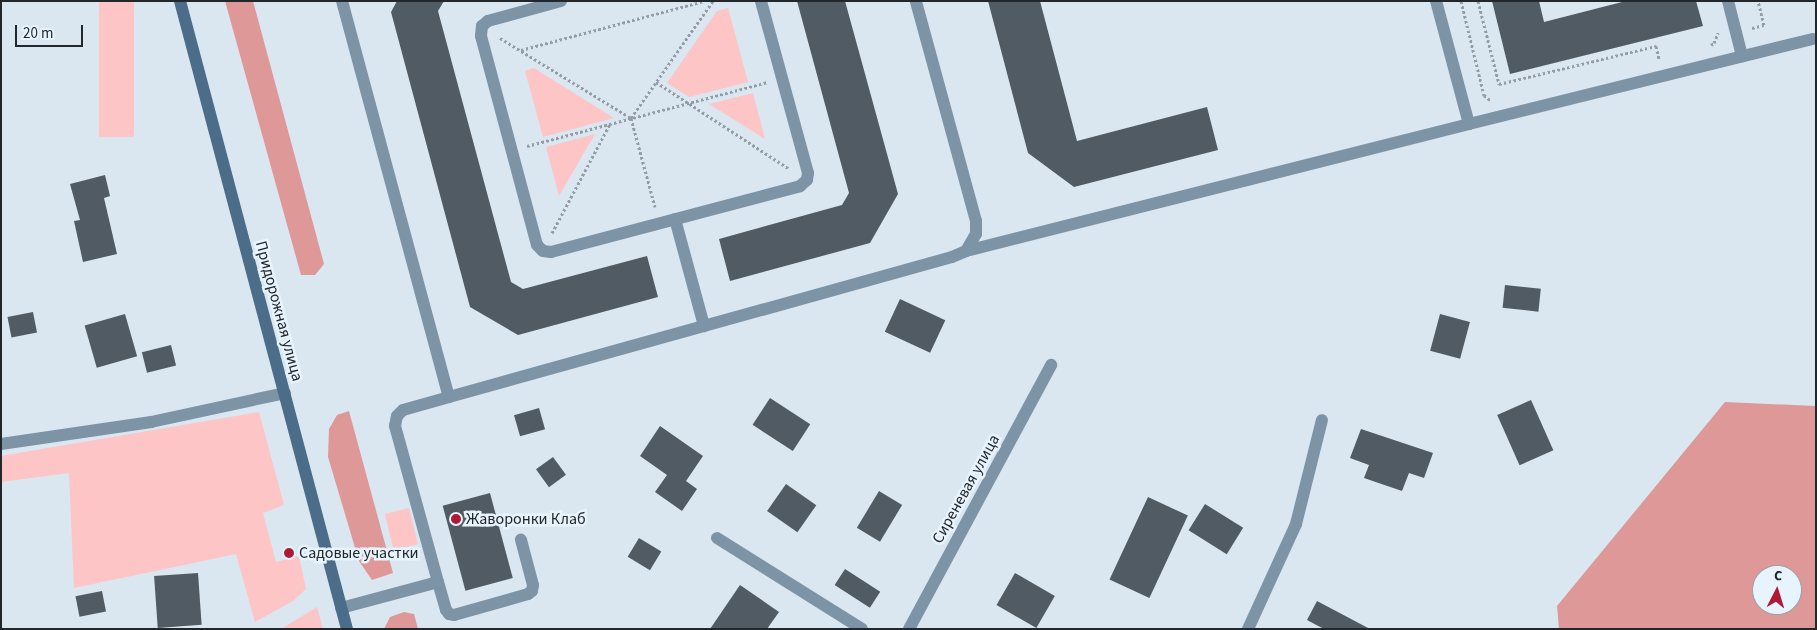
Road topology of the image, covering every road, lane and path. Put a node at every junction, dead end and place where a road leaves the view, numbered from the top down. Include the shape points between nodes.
1 (180, 1) edge
2 (342, 1) edge
3 (561, 1) edge
4 (704, 1) edge
5 (713, 1) edge
6 (761, 1) edge
7 (916, 1) edge
8 (1436, 1) edge
9 (1461, 1) edge
10 (1478, 1) edge
11 (1728, 1) edge
12 (482, 26) junction
13 (1717, 26) dead end
14 (1813, 39) dead end
15 (1707, 47) dead end
16 (521, 50) junction
17 (1669, 56) dead end
18 (1742, 56) junction
19 (1659, 59) junction
20 (1650, 61) dead end
21 (782, 78) junction
22 (656, 82) junction
23 (1495, 100) dead end
24 (688, 103) junction
25 (631, 118) junction
26 (610, 124) junction
27 (1469, 124) junction
28 (512, 150) junction
29 (807, 180) junction
30 (675, 219) junction
31 (659, 223) junction
32 (543, 251) junction
33 (966, 251) junction
34 (704, 326) junction
35 (1051, 366) dead end
36 (284, 393) junction
37 (449, 397) junction
38 (1322, 420) dead end
39 (1, 444) edge
40 (717, 538) dead end
41 (521, 540) dead end
42 (438, 582) junction
43 (341, 608) junction
44 (347, 629) edge
45 (862, 629) edge
46 (908, 629) edge
47 (1248, 629) edge

1 - 36 main road, Придорожная улица
2 - 37 street
3 - 12 street via 488,21
4 - 16 path
5 - 22 path
6 - 21 street
7 - 33 street via 976,221 976,234
8 - 27 street
9 - 23 path via 1484,95 1488,100
10 - 19 path via 1499,84 1656,46
11 - 18 street
12 - 16 path
12 - 28 street via 481,36
13 - 15 path via 1718,36
14 - 18 street
16 - 25 path
17 - 19 path
18 - 27 street
19 - 20 path
21 - 24 path
21 - 29 street
22 - 24 path
22 - 25 path
24 - 25 path
24 - 29 path
25 - 26 path
25 - 31 path
26 - 28 path
26 - 32 path
27 - 33 street
28 - 32 street via 537,245
29 - 30 street via 800,186
30 - 31 street
30 - 34 street
31 - 32 street via 550,252
33 - 34 street
34 - 37 street
35 - 46 street, Сиреневая улица
36 - 39 street via 151,422
36 - 43 main road, Придорожная улица
37 - 42 street via 403,410 397,416 395,426
38 - 47 street via 1296,524
40 - 45 street
41 - 42 street via 533,585 528,594 454,615 446,610
42 - 43 street
43 - 44 main road, Придорожная улица

